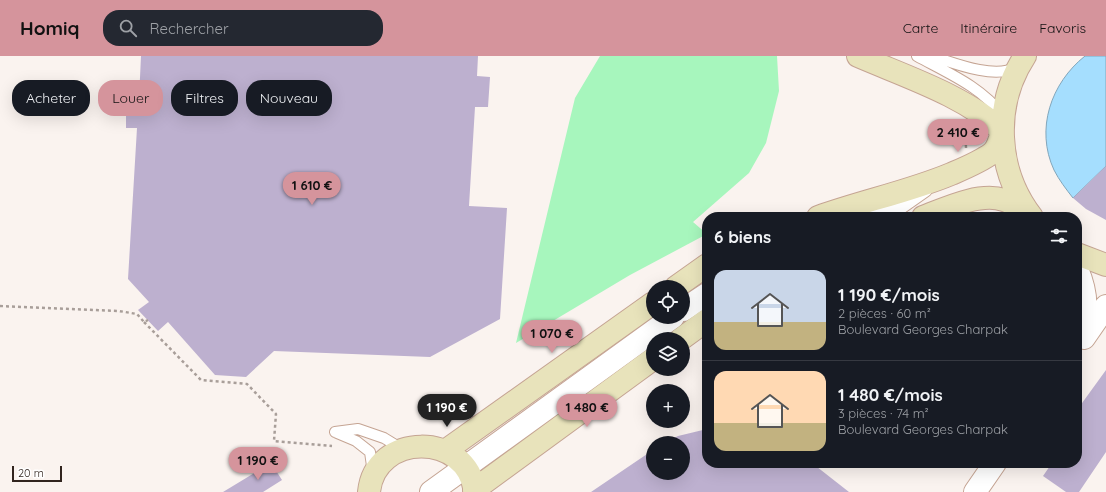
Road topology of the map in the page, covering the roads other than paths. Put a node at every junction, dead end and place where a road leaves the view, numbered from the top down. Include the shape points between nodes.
1 (858, 56) edge
2 (918, 56) edge
3 (932, 56) edge
4 (1022, 60) edge
5 (1003, 124) junction
6 (926, 184) junction
7 (831, 212) edge
8 (884, 212) edge
9 (937, 212) edge
10 (1023, 212) edge
11 (1028, 212) edge
12 (1082, 256) edge
13 (1106, 265) edge
14 (702, 269) edge
15 (686, 280) edge
16 (1082, 283) edge
17 (702, 297) edge
18 (690, 305) edge
19 (1106, 306) edge
20 (646, 308) edge
21 (663, 324) edge
22 (702, 324) edge
23 (1082, 327) edge
24 (690, 332) edge
25 (1082, 342) edge
26 (646, 364) edge
27 (402, 449) junction
28 (445, 451) junction
29 (465, 468) junction
30 (992, 468) edge
31 (371, 483) edge
32 (474, 491) edge
33 (431, 492) edge
34 (975, 492) edge

1 - 5 main road via 968,105 992,122
2 - 5 lane via 996,106
3 - 4 lane via 999,72 1012,70
4 - 5 main road via 1007,95
5 - 6 main road via 998,145 993,152 970,166
5 - 11 main road via 1005,158 1010,178
6 - 7 main road
6 - 8 street
9 - 10 main road via 989,197 1005,200
12 - 13 main road
14 - 15 main road
16 - 23 street via 1086,310
17 - 18 street
19 - 25 street
20 - 28 main road
21 - 29 street
22 - 24 main road
26 - 32 main road
27 - 28 main road via 431,446
27 - 31 main road via 381,464
27 - 31 lane via 384,438 358,429 335,432 356,441 370,452
28 - 29 main road
29 - 32 main road
29 - 33 street
30 - 34 street

